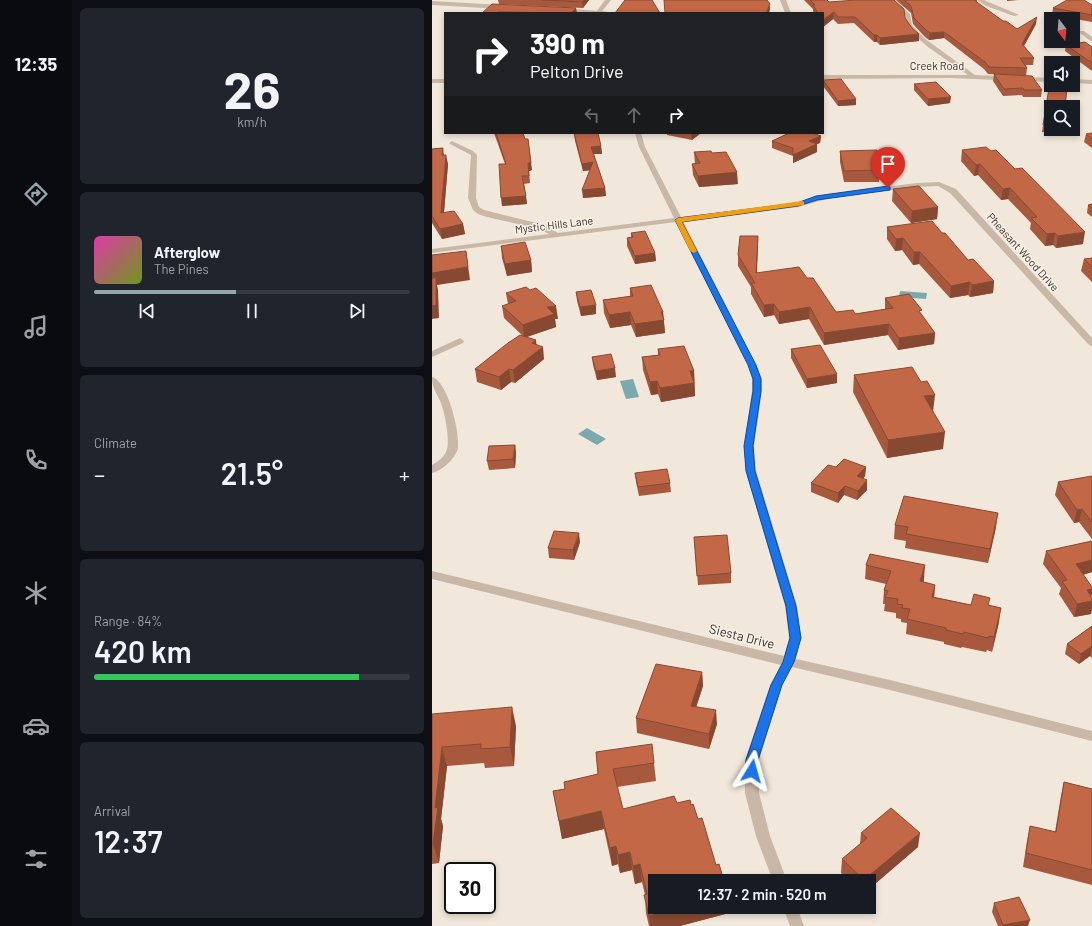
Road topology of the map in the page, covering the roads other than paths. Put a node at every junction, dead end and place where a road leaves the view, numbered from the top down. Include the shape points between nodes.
1 (482, 0) edge
2 (608, 0) edge
3 (783, 0) edge
4 (891, 0) edge
5 (980, 0) edge
6 (432, 3) edge
7 (475, 6) junction
8 (505, 7) edge
9 (559, 10) edge
10 (468, 12) edge
11 (585, 12) edge
12 (599, 12) edge
13 (788, 12) edge
14 (1016, 15) dead end
15 (1082, 32) dead end
16 (1092, 40) edge
17 (973, 76) junction
18 (824, 77) edge
19 (1044, 80) edge
20 (432, 81) edge
21 (444, 81) edge
22 (1080, 81) edge
23 (1092, 82) edge
24 (638, 134) edge
25 (452, 143) dead end
26 (932, 184) joint
27 (678, 220) junction
28 (558, 235) junction
29 (432, 251) edge
30 (460, 341) dead end
31 (1092, 343) edge
32 (432, 354) edge
33 (432, 380) edge
34 (432, 470) edge
35 (432, 575) edge
36 (789, 662) junction
37 (1092, 736) edge
38 (777, 874) edge
39 (793, 914) edge
40 (797, 926) edge

1 - 7 street
2 - 12 street
3 - 13 street
4 - 17 street via 908,15 911,29
5 - 14 street
6 - 7 street
7 - 8 street
7 - 10 street
9 - 11 street
15 - 16 street
17 - 18 street, Creek Road
17 - 19 street, Creek Road
20 - 21 street
22 - 23 street
24 - 27 street via 642,147
25 - 28 street via 474,155 472,203 476,208 490,215 542,227
26 - 27 street, Mystic Hills Lane via 829,196 798,204
26 - 31 street, Pheasant Wood Drive via 945,186 953,191
27 - 28 street, Mystic Hills Lane
27 - 36 street via 757,379 749,446 751,471 791,606 795,638
28 - 29 street, Mystic Hills Lane
30 - 32 street
33 - 34 street via 445,398 453,447 447,459
35 - 36 street, Siesta Drive
36 - 37 street, Siesta Drive via 890,684
36 - 38 street via 776,685 752,760 752,793 763,836
39 - 40 street

